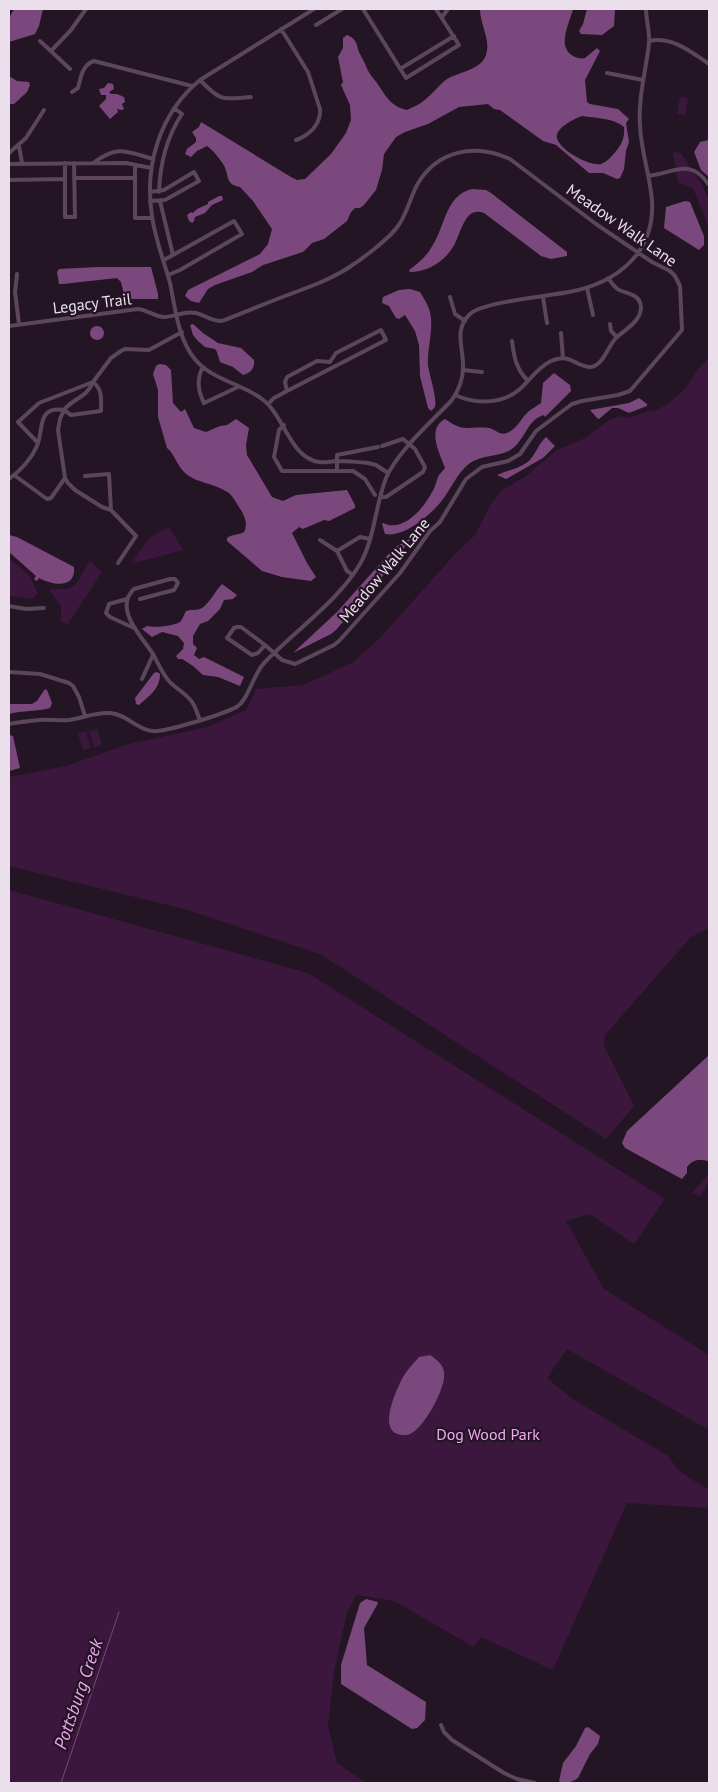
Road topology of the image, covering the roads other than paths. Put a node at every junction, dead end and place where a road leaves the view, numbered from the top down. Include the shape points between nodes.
1 (86, 9) edge
2 (314, 9) edge
3 (342, 9) edge
4 (363, 9) edge
5 (436, 9) edge
6 (448, 9) edge
7 (646, 9) edge
8 (442, 17) junction
9 (316, 25) dead end
10 (281, 29) junction
11 (454, 36) junction
12 (40, 41) dead end
13 (649, 41) junction
14 (51, 51) junction
15 (709, 64) edge
16 (70, 69) dead end
17 (400, 69) junction
18 (607, 73) dead end
19 (200, 80) junction
20 (643, 80) junction
21 (192, 86) junction
22 (72, 92) dead end
23 (251, 97) dead end
24 (174, 108) junction
25 (44, 110) dead end
26 (296, 140) dead end
27 (18, 146) junction
28 (9, 153) edge
29 (152, 159) junction
30 (22, 163) junction
31 (65, 163) junction
32 (74, 163) junction
33 (93, 163) junction
34 (9, 164) edge
35 (135, 165) junction
36 (150, 168) junction
37 (648, 176) junction
38 (75, 178) junction
39 (135, 178) junction
40 (65, 179) junction
41 (9, 180) edge
42 (709, 185) edge
43 (150, 192) junction
44 (159, 192) junction
45 (150, 201) junction
46 (160, 201) junction
47 (152, 218) junction
48 (639, 253) junction
49 (173, 255) junction
50 (164, 260) junction
51 (17, 274) dead end
52 (168, 275) junction
53 (608, 278) junction
54 (587, 288) junction
55 (450, 297) dead end
56 (543, 297) junction
57 (177, 315) junction
58 (593, 315) dead end
59 (464, 321) junction
60 (547, 323) dead end
61 (19, 324) junction
62 (610, 324) dead end
63 (9, 326) edge
64 (182, 332) junction
65 (561, 333) dead end
66 (617, 337) junction
67 (512, 341) dead end
68 (563, 358) junction
69 (203, 367) junction
70 (463, 370) junction
71 (482, 372) dead end
72 (528, 381) junction
73 (93, 382) junction
74 (238, 387) junction
75 (287, 391) junction
76 (455, 395) junction
77 (268, 404) junction
78 (64, 410) junction
79 (284, 425) junction
80 (38, 444) junction
81 (410, 445) junction
82 (337, 461) junction
83 (337, 470) junction
84 (388, 473) junction
85 (14, 476) junction
86 (86, 476) dead end
87 (65, 478) junction
88 (9, 479) edge
89 (375, 495) dead end
90 (380, 497) junction
91 (112, 510) junction
92 (370, 539) junction
93 (320, 540) dead end
94 (337, 551) junction
95 (118, 563) dead end
96 (353, 575) junction
97 (127, 599) junction
98 (140, 600) dead end
99 (9, 606) edge
100 (44, 608) dead end
101 (134, 628) junction
102 (265, 645) junction
103 (275, 653) junction
104 (153, 655) junction
105 (9, 672) edge
106 (142, 679) dead end
107 (85, 716) junction
108 (200, 720) junction
109 (9, 724) edge
110 (440, 1725) dead end
111 (535, 1783) edge

1 - 14 street
2 - 10 street
3 - 9 street
4 - 17 street
5 - 8 street
6 - 8 street
7 - 13 street
8 - 11 street
10 - 19 street
10 - 26 street via 308,72 320,108 316,125 305,137
11 - 17 street
11 - 17 street via 460,45 406,78
12 - 14 street
13 - 15 street via 662,40 680,45
13 - 20 street
14 - 16 street
18 - 20 street
19 - 21 street
19 - 23 street via 222,98
20 - 37 street via 640,126
21 - 22 street via 94,62 86,65 78,88
21 - 24 street
24 - 29 street via 160,134
24 - 44 street via 182,114 165,148
25 - 27 street
27 - 28 street
27 - 30 street
29 - 33 street via 119,151 106,154
29 - 36 street
30 - 31 street
30 - 34 street
31 - 32 street
31 - 40 street
32 - 33 street
32 - 38 street
33 - 35 street
35 - 36 street
35 - 39 street
36 - 43 street
37 - 42 street via 680,168 690,169 698,172
37 - 48 street via 652,219
38 - 39 street
38 - 40 street via 75,217 66,217
39 - 47 street via 135,218
40 - 41 street
43 - 44 street
43 - 45 street
44 - 46 street via 194,172 199,181
45 - 46 street
45 - 47 street
46 - 49 street
47 - 50 street
48 - 53 street
48 - 57 street, Meadow Walk Lane via 510,159 484,150 460,152 439,161 424,175 393,232 337,275 222,321 211,320 195,312
48 - 103 street, Meadow Walk Lane via 670,271 678,280 683,326 679,335 634,387 618,396 572,404 536,431 520,454 508,461 488,464 466,479 445,516 400,573 334,645 295,664 286,662
49 - 50 street
49 - 52 street via 234,221 242,234
50 - 52 street
51 - 61 street via 15,292
52 - 57 street
53 - 54 street
53 - 66 street via 618,289 635,296 641,307 635,321
54 - 56 street
54 - 58 street
55 - 59 street via 455,314
56 - 59 street via 480,308
56 - 60 street
57 - 61 street, Legacy Trail via 162,317 138,309
57 - 64 street
59 - 70 street via 459,336
61 - 63 street, Legacy Trail
62 - 66 street
64 - 69 street via 189,351
64 - 73 street via 149,350 121,351 111,358
65 - 68 street
66 - 68 street via 593,366
67 - 72 street via 516,364
68 - 72 street via 544,365
69 - 74 street
69 - 74 street via 197,376 204,403
70 - 71 street
70 - 76 street
72 - 76 street via 515,393 495,400 472,401
73 - 78 street via 83,397
73 - 78 street via 100,387 101,411 71,415
73 - 80 street via 39,403 18,422
74 - 77 street
75 - 75 street via 386,340 381,330 336,353 330,362 317,361 287,377 284,382
75 - 77 street
76 - 81 street
77 - 79 street
78 - 80 street via 50,412 43,419
78 - 87 street via 58,425
79 - 82 street via 295,447 304,455 319,462
79 - 83 street via 279,430 274,457 282,471
80 - 85 street
81 - 82 street via 403,439 336,455
81 - 84 street
81 - 90 street via 425,467 423,472 386,497
82 - 83 street
82 - 84 street via 368,463
83 - 89 street via 359,474
84 - 90 street
85 - 87 street via 47,499
85 - 88 street
86 - 91 street via 110,474
87 - 91 street via 75,490
90 - 92 street
91 - 95 street via 136,536
92 - 94 street via 360,537
92 - 96 street
93 - 94 street
94 - 96 street via 347,571
96 - 103 street
97 - 98 street via 134,589 170,579 175,579 178,584 174,590
97 - 101 street
97 - 101 street via 109,604 106,613
99 - 100 street
101 - 104 street
102 - 102 street via 241,628 234,628 227,638 252,655
102 - 103 street
103 - 108 street via 257,672 240,705
104 - 106 street
104 - 108 street via 170,682 193,703
105 - 107 street via 40,674 69,683 79,697
107 - 108 street via 98,712 119,714 143,729 156,731
107 - 109 street
110 - 111 street via 452,1740 504,1773

